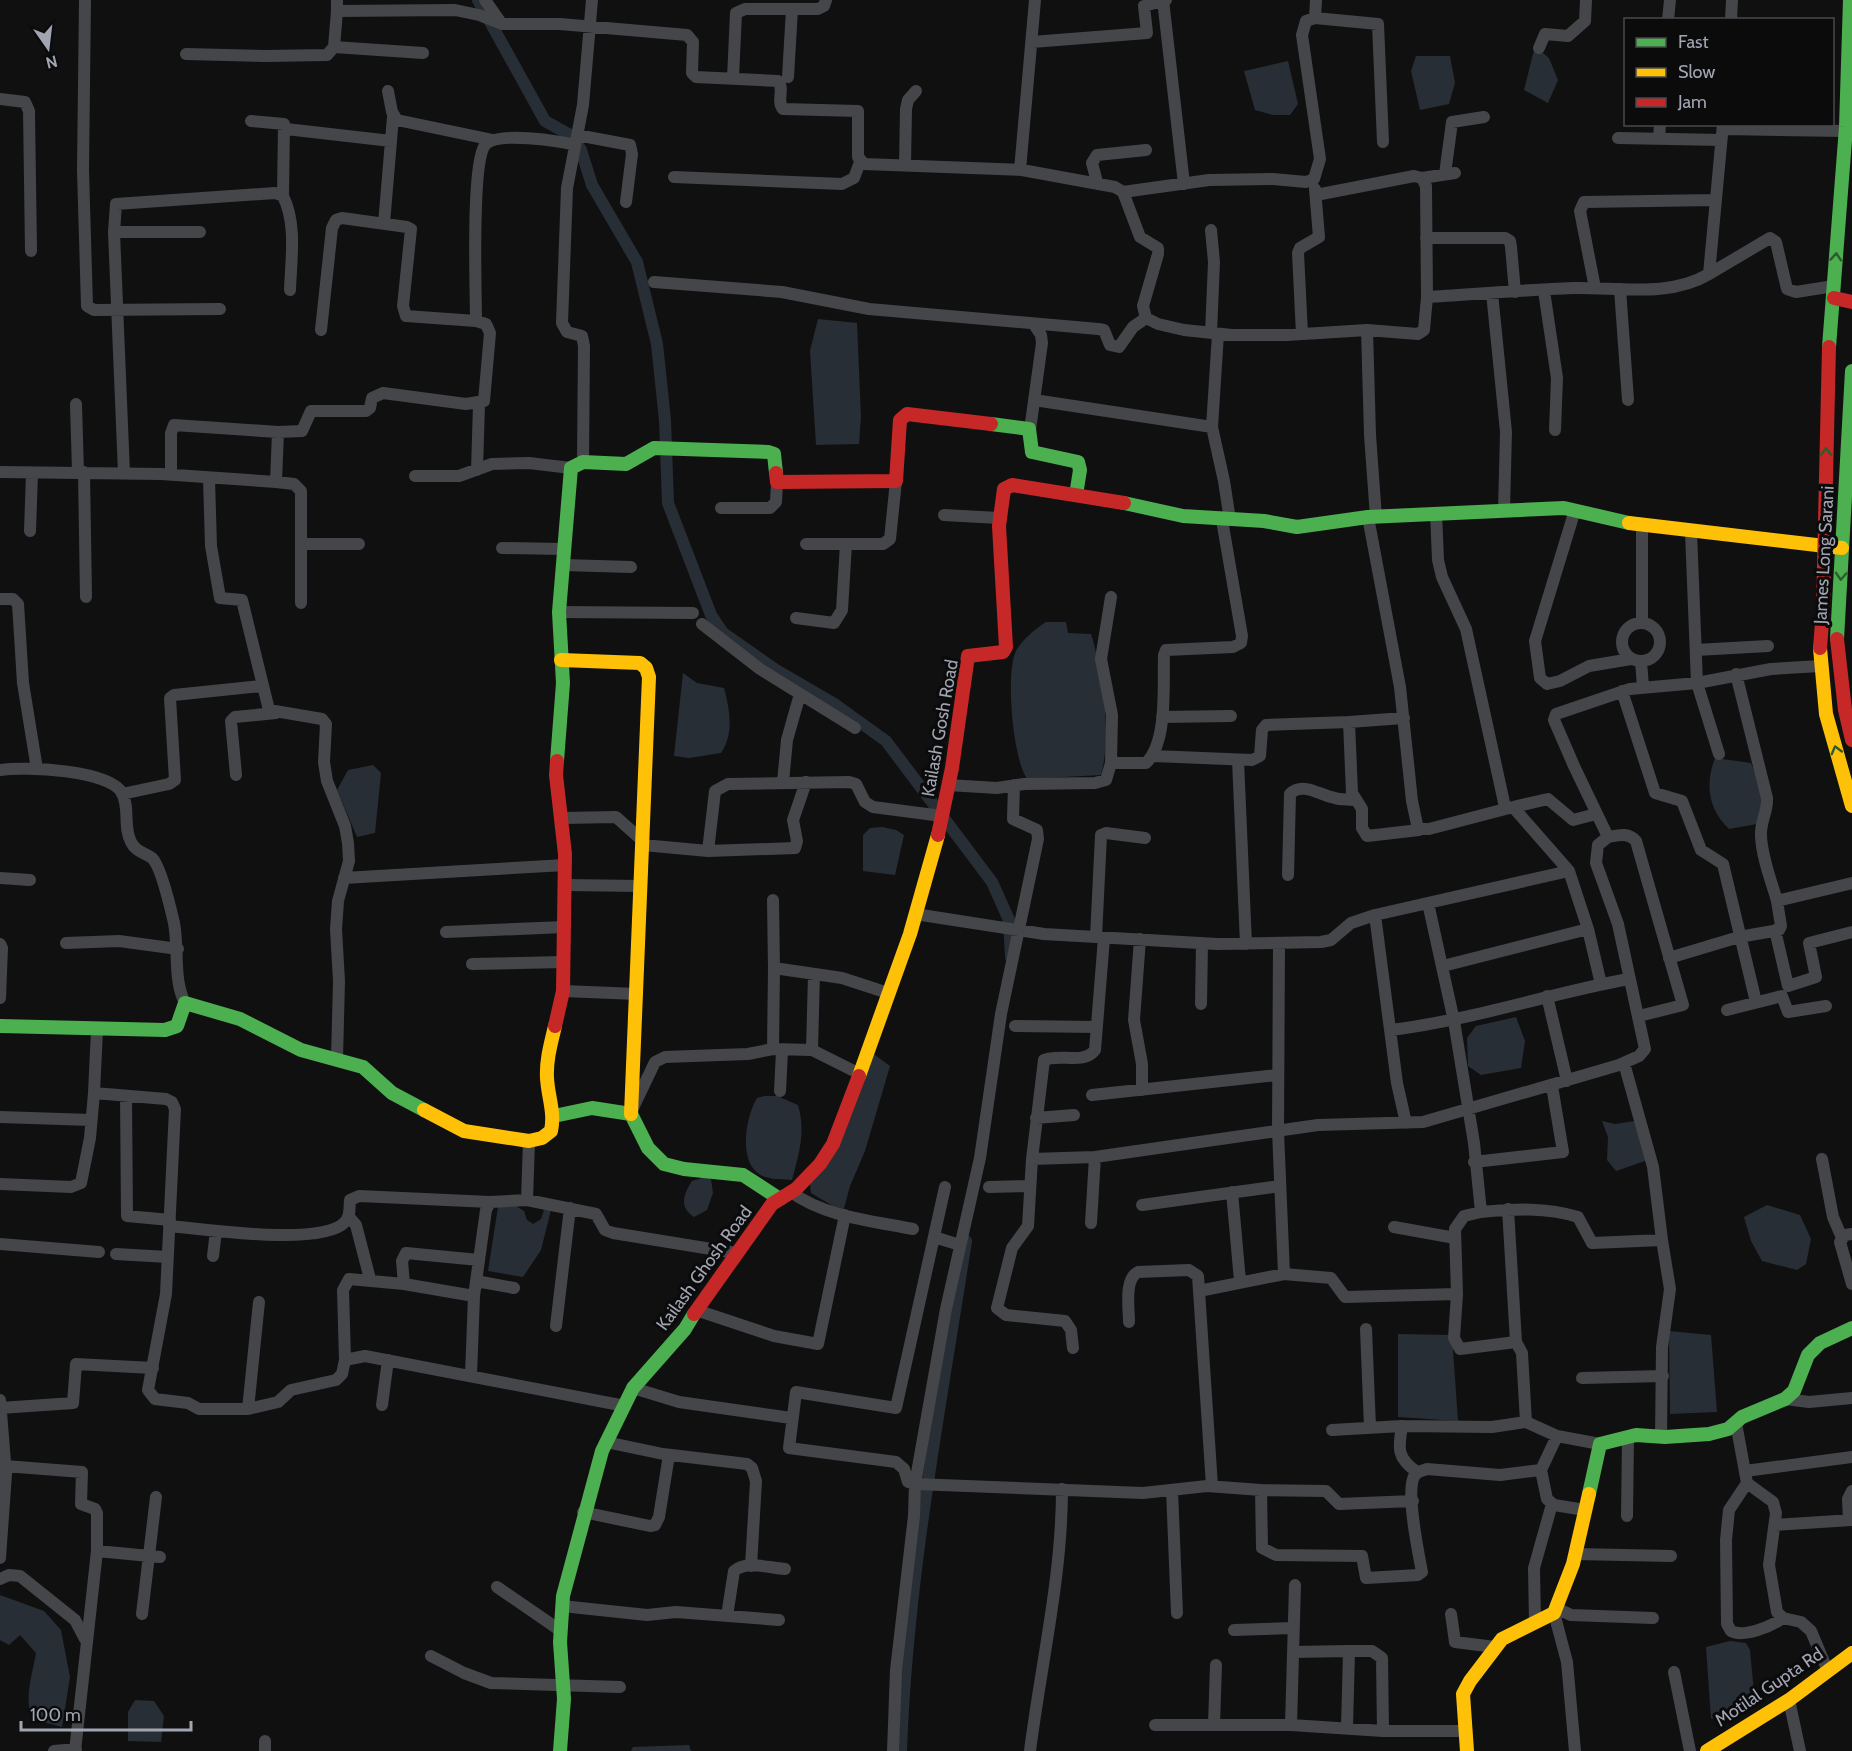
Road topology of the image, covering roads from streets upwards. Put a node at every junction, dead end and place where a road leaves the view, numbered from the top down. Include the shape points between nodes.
1 (85, 0) edge
2 (485, 0) edge
3 (592, 0) edge
4 (826, 0) edge
5 (1035, 0) edge
6 (1165, 0) edge
7 (1316, 0) edge
8 (1586, 0) edge
9 (1670, 0) edge
10 (1732, 0) edge
11 (1850, 0) edge
12 (337, 5) edge
13 (792, 9) junction
14 (1316, 18) junction
15 (1668, 18) edge
16 (1731, 18) edge
17 (498, 23) junction
18 (589, 26) junction
19 (1032, 42) junction
20 (334, 47) junction
21 (1539, 48) dead end
22 (423, 53) dead end
23 (186, 54) dead end
24 (788, 77) dead end
25 (733, 78) junction
26 (388, 91) dead end
27 (916, 91) dead end
28 (0, 99) edge
29 (393, 117) junction
30 (1484, 117) dead end
31 (251, 121) dead end
32 (1660, 126) edge
33 (286, 129) junction
34 (1722, 131) edge
35 (1845, 131) junction
36 (1618, 138) dead end
37 (493, 140) junction
38 (576, 140) junction
39 (1659, 140) junction
40 (392, 141) junction
41 (1383, 142) dead end
42 (1146, 150) dead end
43 (860, 162) junction
44 (905, 165) junction
45 (1020, 170) junction
46 (674, 177) dead end
47 (1422, 178) junction
48 (1314, 179) junction
49 (1097, 182) junction
50 (1184, 184) junction
51 (1123, 192) junction
52 (1316, 195) junction
53 (283, 196) junction
54 (1715, 200) junction
55 (626, 202) dead end
56 (384, 224) junction
57 (1211, 230) dead end
58 (114, 232) junction
59 (200, 232) dead end
60 (1426, 238) junction
61 (31, 250) dead end
62 (1708, 274) junction
63 (654, 282) dead end
64 (1595, 288) junction
65 (1620, 289) junction
66 (290, 290) dead end
67 (1544, 291) junction
68 (1515, 292) junction
69 (1834, 292) junction
70 (1492, 293) junction
71 (1427, 297) junction
72 (1852, 302) edge
73 (220, 309) dead end
74 (117, 311) junction
75 (1146, 318) junction
76 (476, 321) junction
77 (1035, 326) junction
78 (321, 330) dead end
79 (1367, 330) junction
80 (1214, 334) junction
81 (1302, 334) junction
82 (1852, 371) edge
83 (1034, 400) junction
84 (1628, 400) dead end
85 (76, 404) dead end
86 (478, 404) junction
87 (1212, 427) junction
88 (1030, 430) junction
89 (1555, 430) dead end
90 (278, 432) junction
91 (577, 465) junction
92 (477, 470) junction
93 (0, 472) edge
94 (81, 472) junction
95 (124, 473) junction
96 (32, 474) junction
97 (171, 475) junction
98 (415, 476) dead end
99 (208, 479) junction
100 (896, 481) junction
101 (276, 482) junction
102 (777, 482) junction
103 (1076, 495) junction
104 (721, 508) dead end
105 (1575, 510) junction
106 (1504, 511) junction
107 (1436, 513) junction
108 (944, 515) dead end
109 (1372, 517) junction
110 (999, 518) junction
111 (1226, 520) junction
112 (1642, 525) junction
113 (30, 531) dead end
114 (1691, 532) junction
115 (301, 544) junction
116 (359, 544) dead end
117 (806, 544) dead end
118 (846, 544) junction
119 (1823, 545) junction
120 (1847, 547) edge
121 (502, 548) dead end
122 (564, 549) junction
123 (563, 565) junction
124 (631, 567) dead end
125 (86, 597) dead end
126 (1111, 597) dead end
127 (0, 599) edge
128 (301, 603) dead end
129 (560, 612) junction
130 (693, 613) dead end
131 (796, 618) dead end
132 (1642, 623) junction
133 (702, 624) dead end
134 (1768, 646) dead end
135 (1696, 650) junction
136 (561, 660) junction
137 (1636, 660) junction
138 (1820, 666) junction
139 (1736, 674) junction
140 (1697, 683) junction
141 (261, 686) junction
142 (1643, 687) junction
143 (1622, 691) junction
144 (800, 694) junction
145 (276, 713) junction
146 (1231, 716) dead end
147 (1162, 717) junction
148 (1404, 718) junction
149 (1349, 722) junction
150 (1850, 724) edge
151 (855, 728) dead end
152 (1852, 740) edge
153 (1719, 754) dead end
154 (1153, 756) junction
155 (1238, 760) junction
156 (1111, 763) junction
157 (37, 769) junction
158 (0, 770) edge
159 (236, 775) dead end
160 (783, 782) junction
161 (806, 782) junction
162 (948, 785) junction
163 (1014, 785) junction
164 (122, 794) junction
165 (1354, 800) junction
166 (1852, 806) edge
167 (1509, 807) junction
168 (1596, 814) junction
169 (942, 816) junction
170 (562, 818) junction
171 (1419, 830) junction
172 (1608, 837) junction
173 (1145, 838) dead end
174 (643, 843) junction
175 (708, 851) junction
176 (565, 865) junction
177 (1569, 871) junction
178 (1288, 875) dead end
179 (0, 878) edge
180 (344, 878) junction
181 (30, 880) dead end
182 (1852, 883) edge
183 (565, 885) junction
184 (641, 886) junction
185 (773, 900) dead end
186 (1777, 901) junction
187 (1428, 903) junction
188 (915, 914) junction
189 (1375, 915) junction
190 (564, 927) junction
191 (1011, 929) junction
192 (1588, 929) junction
193 (1775, 930) junction
194 (446, 932) dead end
195 (1852, 932) edge
196 (1100, 937) junction
197 (1739, 937) junction
198 (1140, 939) junction
199 (66, 943) dead end
200 (1202, 943) junction
201 (0, 944) edge
202 (1246, 944) junction
203 (1279, 944) junction
204 (178, 949) junction
205 (1670, 958) junction
206 (564, 962) junction
207 (472, 964) dead end
208 (1443, 966) junction
209 (774, 968) junction
210 (814, 974) junction
211 (1628, 979) junction
212 (1600, 984) junction
213 (563, 990) junction
214 (888, 993) junction
215 (637, 994) junction
216 (1547, 996) junction
217 (0, 998) edge
218 (1756, 1002) junction
219 (185, 1003) junction
220 (1201, 1004) dead end
221 (1826, 1006) dead end
222 (1727, 1010) dead end
223 (1639, 1016) junction
224 (1454, 1020) junction
225 (0, 1026) edge
226 (1015, 1026) dead end
227 (1097, 1027) junction
228 (97, 1030) junction
229 (1391, 1030) junction
230 (777, 1050) junction
231 (812, 1050) junction
232 (337, 1059) junction
233 (1624, 1063) junction
234 (858, 1073) junction
235 (1277, 1076) junction
236 (1567, 1081) junction
237 (1552, 1086) junction
238 (1142, 1090) junction
239 (780, 1091) dead end
240 (94, 1094) junction
241 (1092, 1095) dead end
242 (126, 1097) junction
243 (1469, 1109) junction
244 (632, 1112) junction
245 (1074, 1115) dead end
246 (554, 1116) junction
247 (0, 1117) edge
248 (1036, 1118) junction
249 (91, 1120) junction
250 (1406, 1123) junction
251 (1278, 1131) junction
252 (529, 1141) junction
253 (1095, 1157) junction
254 (1032, 1159) junction
255 (1822, 1159) dead end
256 (1474, 1162) junction
257 (0, 1184) edge
258 (989, 1186) dead end
259 (1030, 1186) junction
260 (1280, 1186) junction
261 (945, 1187) dead end
262 (1232, 1192) junction
263 (786, 1196) junction
264 (527, 1200) junction
265 (490, 1202) junction
266 (1142, 1205) dead end
267 (570, 1208) junction
268 (1508, 1209) junction
269 (1481, 1212) junction
270 (845, 1215) junction
271 (349, 1217) junction
272 (169, 1223) junction
273 (1091, 1223) dead end
274 (1394, 1227) dead end
275 (913, 1229) dead end
276 (216, 1231) junction
277 (1847, 1236) edge
278 (934, 1237) junction
279 (1455, 1238) junction
280 (1662, 1240) junction
281 (0, 1244) edge
282 (960, 1245) junction
283 (99, 1252) dead end
284 (736, 1253) junction
285 (116, 1254) dead end
286 (213, 1256) dead end
287 (168, 1257) junction
288 (479, 1260) junction
289 (1284, 1274) junction
290 (370, 1279) junction
291 (476, 1281) junction
292 (1240, 1281) junction
293 (404, 1284) junction
294 (1852, 1284) edge
295 (514, 1288) dead end
296 (1199, 1292) junction
297 (1457, 1294) junction
298 (474, 1296) junction
299 (259, 1302) dead end
300 (696, 1310) junction
301 (1129, 1322) dead end
302 (556, 1326) dead end
303 (1852, 1328) edge
304 (1366, 1329) dead end
305 (1516, 1342) junction
306 (1073, 1348) dead end
307 (345, 1360) junction
308 (388, 1360) junction
309 (153, 1368) junction
310 (471, 1375) junction
311 (1663, 1376) junction
312 (1582, 1378) dead end
313 (633, 1388) junction
314 (1852, 1398) edge
315 (1785, 1399) junction
316 (0, 1400) edge
317 (382, 1405) dead end
318 (625, 1406) junction
319 (0, 1408) edge
320 (248, 1409) junction
321 (791, 1418) junction
322 (1526, 1422) junction
323 (1736, 1423) junction
324 (1402, 1426) junction
325 (1370, 1427) junction
326 (1332, 1430) dead end
327 (1, 1432) edge
328 (1557, 1437) junction
329 (1628, 1437) junction
330 (1661, 1437) junction
331 (606, 1442) junction
332 (1600, 1444) junction
333 (669, 1455) junction
334 (1852, 1457) edge
335 (5, 1466) junction
336 (1541, 1470) junction
337 (1418, 1472) junction
338 (1746, 1477) junction
339 (915, 1484) junction
340 (1212, 1486) junction
341 (1062, 1489) junction
342 (1172, 1490) junction
343 (1261, 1490) junction
344 (1852, 1491) edge
345 (156, 1497) dead end
346 (1413, 1501) junction
347 (1552, 1504) junction
348 (1585, 1510) junction
349 (584, 1512) junction
350 (1627, 1516) dead end
351 (1851, 1520) edge
352 (1775, 1525) junction
353 (1, 1538) edge
354 (97, 1551) junction
355 (1575, 1554) junction
356 (1671, 1556) dead end
357 (155, 1557) junction
358 (0, 1558) edge
359 (751, 1566) junction
360 (785, 1569) dead end
361 (0, 1579) edge
362 (1295, 1585) dead end
363 (497, 1587) dead end
364 (562, 1606) junction
365 (1555, 1611) junction
366 (1177, 1613) dead end
367 (142, 1614) dead end
368 (1451, 1614) dead end
369 (727, 1616) junction
370 (1653, 1618) dead end
371 (1783, 1618) junction
372 (779, 1620) dead end
373 (1535, 1623) junction
374 (1293, 1628) junction
375 (1234, 1630) dead end
376 (561, 1631) junction
377 (86, 1640) junction
378 (1495, 1647) junction
379 (1349, 1651) junction
380 (1293, 1652) junction
381 (1852, 1653) edge
382 (431, 1656) dead end
383 (1216, 1665) dead end
384 (1827, 1669) junction
385 (1674, 1671) dead end
386 (563, 1687) junction
387 (620, 1687) dead end
388 (1789, 1700) junction
389 (1155, 1725) dead end
390 (1214, 1725) junction
391 (1291, 1725) junction
392 (1347, 1727) junction
393 (1383, 1731) junction
394 (1466, 1731) junction
395 (75, 1750) edge
396 (54, 1751) edge
397 (560, 1751) edge
398 (893, 1751) edge
399 (1030, 1751) edge
400 (1467, 1751) edge
401 (1575, 1751) edge
402 (1690, 1751) edge
403 (1707, 1751) edge
404 (1800, 1751) edge

1 - 74 street via 85,300 90,309
2 - 17 street
3 - 18 street
4 - 13 street via 818,9
5 - 19 street
6 - 19 street via 1144,6 1147,33
6 - 50 street
7 - 14 street
8 - 21 street via 1585,21 1568,36 1545,33
9 - 15 street
10 - 16 street
11 - 35 street
12 - 17 street via 455,10
12 - 20 street
13 - 24 street
13 - 25 street via 745,9 736,13
14 - 41 street via 1378,24
14 - 48 street via 1306,21 1302,35 1320,159
17 - 18 street
18 - 25 street via 687,35 693,42 694,76
18 - 38 street
19 - 45 street
20 - 22 street
20 - 23 street via 318,57
25 - 43 street via 778,81 783,109 858,111
26 - 29 street
27 - 44 street via 906,109
28 - 61 street via 25,102 29,111
29 - 37 street
29 - 40 street
30 - 47 street via 1452,122 1450,174
31 - 33 street via 281,122
32 - 39 street
33 - 40 street
33 - 53 street
34 - 35 street
34 - 39 street
34 - 54 street
69 -> 35 street
36 - 39 street
37 - 38 street
37 - 76 street via 484,146 478,167
38 - 55 street via 630,145
38 - 91 street via 567,188 561,323 567,332 582,336 585,346
40 - 56 street
42 - 49 street via 1097,155 1092,163
43 - 44 street
43 - 46 street via 854,178 842,184
44 - 45 street
45 - 49 street
47 - 52 street via 1414,176
47 - 60 street via 1426,186
48 - 50 street via 1224,179
48 - 52 street
49 - 51 street
50 - 51 street
51 - 75 street via 1134,228 1140,237 1158,248 1143,306
52 - 81 street via 1319,237 1298,253
53 - 58 street via 275,193 120,202 114,208
53 - 66 street via 291,238
54 - 62 street
54 - 64 street via 1584,202 1580,212
56 - 76 street via 411,229 404,314
56 - 78 street via 342,218 332,223
57 - 80 street
58 - 59 street
58 - 74 street
60 - 68 street via 1510,241
60 - 71 street
62 - 65 street via 1676,286
62 - 69 street via 1770,238 1776,242 1787,289
63 - 77 street via 782,292 844,306
64 - 65 street
64 - 67 street
65 - 84 street
67 - 68 street
67 - 89 street via 1557,378
68 - 70 street
69 - 72 street
119 -> 69 street
70 - 71 street
70 - 106 street via 1506,432
71 - 79 street via 1424,330 1418,334
73 - 74 street
74 - 95 street
75 - 77 street via 1133,327 1119,347 1110,345 1104,330
75 - 80 street via 1158,324
76 - 86 street via 486,324 490,333 486,397
77 - 83 street via 1042,342
79 - 81 street
79 - 109 street
80 - 81 street
80 - 87 street
82 - 120 street, James Long Sarani
83 - 87 street
83 - 88 street
85 - 94 street
86 - 90 street via 383,393 372,398 366,411 317,409 307,415 302,431
86 - 92 street
87 - 111 street via 1224,481
88 - 100 street via 902,416
88 - 103 street via 1032,452 1078,462
90 - 97 street via 174,426
90 - 101 street
91 - 92 street via 501,463
91 - 102 street via 624,464 654,448 768,452 776,459
91 - 122 street
92 - 98 street via 459,476
93 - 96 street
94 - 95 street
94 - 96 street
94 - 125 street
95 - 97 street
96 - 113 street
97 - 99 street
99 - 101 street
99 - 141 street via 210,546 220,598 242,600
100 - 102 street
100 - 118 street via 890,539 883,544
101 - 115 street via 294,484 301,491
102 - 104 street via 776,502 771,508
103 - 110 street, Kailash Gosh Road via 1012,485 1005,489
103 - 111 street via 1183,516
105 - 106 street
105 - 112 street
105 - 137 street via 1535,641 1540,678 1546,684 1589,666
106 - 107 street
107 - 109 street
107 - 167 street via 1442,577 1466,630
108 - 110 street
109 - 111 street via 1297,527
109 - 148 street
110 - 162 street, Kailash Gosh Road via 1006,647 1003,651 968,656
111 - 147 street via 1241,643 1233,647 1166,650
112 - 114 street
112 - 132 street
114 - 119 street
114 - 135 street
115 - 116 street
115 - 128 street
117 - 118 street
118 - 131 street via 842,610 834,623
119 - 120 street
119 - 138 street
120 -> 150 street, James Long Sarani via 1837,642
121 - 122 street
122 - 123 street
123 - 124 street
123 - 129 street
126 - 156 street via 1101,659 1112,715
127 - 157 street via 13,599 18,604 23,683
129 - 130 street
129 - 136 street
132 - 137 street via 1624,632 1622,642 1624,651
132 - 137 street via 1658,633 1660,643 1650,659
133 - 144 street
134 - 135 street
135 - 140 street
136 - 170 street via 556,775
136 - 174 street via 633,662 646,668 649,677
137 - 142 street
138 - 139 street
166 -> 138 street via 1827,714
139 - 140 street
139 - 186 street via 1767,798 1768,810 1760,834
140 - 142 street
140 - 153 street
141 - 145 street via 269,710
141 - 164 street via 170,698 175,780
142 - 143 street
143 - 168 street via 1560,711 1554,720
143 - 197 street via 1655,793 1682,801 1701,850 1723,864
144 - 151 street
144 - 160 street via 787,740
145 - 159 street via 235,717 231,721
145 - 180 street via 322,719 326,724 327,781 348,843 349,861
146 - 147 street
147 - 154 street
148 - 149 street
148 - 171 street via 1412,801
149 - 155 street via 1266,725 1260,756
149 - 165 street
150 - 152 street, James Long Sarani
154 - 155 street
154 - 156 street via 1146,763 1135,765
155 - 202 street
156 - 163 street via 1106,780 1095,783
157 - 158 street
157 - 164 street via 90,775 114,784
160 - 161 street
160 - 175 street via 720,786 713,799
161 - 169 street via 856,784 873,807
161 - 175 street via 793,820 795,848
162 - 163 street
162 - 169 street, Kailash Gosh Road
163 - 191 street via 1013,819 1038,834
164 - 204 street via 131,843 155,863 173,918
165 - 171 street via 1362,809 1362,828 1367,836
165 - 178 street via 1293,790
167 - 168 street via 1548,799 1573,820
167 - 171 street
167 - 177 street
168 - 172 street
169 - 188 street, Kailash Ghosh Road
170 - 174 street via 616,816
170 - 176 street
172 - 205 street via 1623,834 1636,841
172 - 211 street via 1598,845 1596,863 1618,924
173 - 196 street via 1101,835
174 - 175 street
174 - 184 street
176 - 180 street
176 - 183 street
177 - 187 street
177 - 192 street
179 - 181 street
180 - 232 street via 336,929
182 - 186 street
183 - 184 street
183 - 190 street
184 - 215 street
185 - 209 street
186 - 193 street via 1781,926
187 - 189 street
187 - 208 street
188 - 191 street
188 - 214 street, Kailash Ghosh Road
189 - 203 street via 1351,923 1330,940
189 - 229 street
190 - 194 street
190 - 206 street
191 - 196 street
191 - 282 street via 980,1158
192 - 208 street
192 - 212 street
193 - 195 street via 1788,986 1816,977 1809,943
193 - 197 street
196 - 198 street
196 - 227 street
197 - 205 street
197 - 218 street
198 - 200 street
198 - 238 street via 1134,1010
199 - 204 street via 119,941
200 - 202 street
200 - 220 street
201 - 217 street
202 - 203 street
203 - 235 street
204 - 219 street via 179,986
205 - 223 street via 1683,1005
206 - 207 street
206 - 213 street
208 - 224 street
209 - 210 street
209 - 230 street
210 - 214 street via 842,978
210 - 231 street
211 - 212 street
211 - 223 street
212 - 216 street
213 - 215 street
213 - 246 street via 548,1058 547,1080
214 - 234 street, Kailash Ghosh Road
215 - 244 street
216 - 224 street
216 - 236 street
218 - 221 street via 1782,996 1788,1012
218 - 222 street
219 - 228 street via 181,1022 167,1031
219 - 232 street via 240,1019 301,1050
223 - 233 street via 1645,1049
224 - 229 street
224 - 243 street
225 - 228 street
226 - 227 street
227 - 248 street via 1091,1055 1044,1060
228 - 240 street
229 - 250 street
230 - 231 street
230 - 239 street
230 - 244 street via 665,1057 655,1062
231 - 234 street
232 - 252 street via 368,1070 392,1093 464,1131
233 - 236 street
233 - 280 street via 1653,1167
234 - 263 street, Kailash Ghosh Road via 833,1144 820,1164
235 - 238 street
235 - 251 street
236 - 237 street
237 - 243 street
237 - 256 street via 1563,1152
238 - 241 street
240 - 242 street
240 - 249 street
242 - 272 street via 127,1216
242 - 272 street via 165,1099 175,1109
243 - 250 street
243 - 256 street
244 - 246 street via 581,1107
244 - 263 street via 643,1142 657,1160 674,1167 745,1176
245 - 248 street
246 - 252 street via 551,1131
247 - 249 street
248 - 254 street
249 - 257 street via 82,1178 77,1186
250 - 251 street via 1318,1125
251 - 253 street
251 - 260 street
252 - 264 street
253 - 254 street
253 - 273 street
254 - 259 street
255 - 277 street via 1833,1217
256 - 269 street
258 - 259 street
259 - 306 street via 1028,1226 1012,1248 997,1308 1006,1315 1065,1321 1071,1330
260 - 262 street
260 - 289 street
261 - 278 street
262 - 266 street
262 - 292 street
263 - 270 street
263 - 284 street, Kailash Ghosh Road via 772,1204
264 - 265 street
264 - 267 street
265 - 271 street via 359,1196 350,1200
265 - 288 street
267 - 284 street via 596,1214 605,1230 613,1233
267 - 302 street
268 - 269 street
268 - 280 street via 1563,1212 1578,1217 1592,1243
268 - 305 street
269 - 279 street via 1464,1216 1455,1229
270 - 275 street
270 - 300 street via 818,1344 774,1336
271 - 276 street via 335,1228 290,1235
271 - 290 street via 356,1226
272 - 276 street
272 - 287 street
274 - 279 street
276 - 286 street
277 - 294 street via 1840,1242
278 - 282 street
278 - 321 street via 896,1408 796,1392
279 - 297 street
280 - 311 street via 1670,1289 1662,1347
281 - 283 street
282 - 339 street
284 - 300 street, Kailash Ghosh Road
285 - 287 street
287 - 309 street
288 - 291 street
288 - 293 street via 406,1253 402,1261
289 - 292 street
289 - 297 street via 1331,1278 1345,1297
290 - 293 street
290 - 307 street via 355,1278 345,1283
291 - 295 street
291 - 298 street
292 - 296 street
293 - 298 street
296 - 301 street via 1198,1276 1190,1270 1138,1272 1129,1282
296 - 340 street
297 - 305 street via 1454,1338 1460,1349
298 - 310 street
299 - 320 street
300 - 313 street, Kailash Ghosh Road
303 - 315 street via 1820,1343 1808,1355 1794,1391
304 - 325 street
305 - 322 street via 1522,1353
307 - 308 street via 365,1356
307 - 320 street via 342,1374 336,1380 291,1390 278,1402
308 - 310 street
308 - 317 street
309 - 319 street via 76,1364 73,1403
309 - 320 street via 148,1390 154,1399 188,1403 200,1409
310 - 318 street
311 - 312 street
311 - 330 street
313 - 318 street, Kailash Ghosh Road
313 - 321 street via 679,1402
314 - 315 street via 1809,1402
315 - 323 street via 1772,1402
316 - 319 street
318 - 331 street, Kailash Ghosh Road
319 - 327 street
321 - 339 street via 789,1448 896,1462 904,1469 908,1482
322 - 324 street via 1492,1427
322 - 328 street
323 - 330 street via 1709,1434
323 - 338 street
324 - 325 street
324 - 337 street via 1401,1457
325 - 326 street
327 - 335 street
328 - 332 street
328 - 336 street
329 - 330 street
329 - 332 street
329 - 350 street
331 - 333 street
331 - 349 street, Kailash Ghosh Road
332 - 348 street
333 - 349 street via 655,1525
333 - 359 street via 747,1464 752,1468 756,1480
334 - 338 street
335 - 353 street
335 - 354 street via 82,1472 81,1504 98,1513
336 - 337 street via 1500,1475 1427,1469
336 - 347 street via 1547,1499
337 - 346 street via 1413,1478
338 - 352 street via 1773,1502
338 - 371 street via 1729,1510 1727,1624 1738,1634 1774,1625
339 - 341 street
339 - 398 street via 896,1670
340 - 342 street
340 - 343 street
341 - 342 street via 1143,1493
341 - 399 street via 1062,1540
342 - 366 street
343 - 346 street via 1326,1491 1339,1504
343 - 346 street via 1262,1548 1266,1552 1362,1556 1366,1578 1422,1572
344 - 351 street via 1848,1498
345 - 357 street
347 - 348 street
347 - 373 street via 1534,1568
348 - 355 street
349 - 364 street, Kailash Ghosh Road
351 - 352 street
352 - 371 street via 1769,1565 1777,1612
353 - 358 street
354 - 357 street
354 - 377 street
355 - 356 street
355 - 365 street
357 - 367 street
359 - 360 street
359 - 369 street via 742,1565 734,1571
361 - 377 street via 20,1576 75,1620
362 - 374 street
363 - 376 street
364 - 369 street via 647,1615 676,1612
364 - 376 street, Kailash Ghosh Road
365 - 370 street
365 - 373 street
365 - 401 street via 1567,1662
368 - 378 street via 1455,1642
369 - 372 street
371 - 384 street via 1802,1622 1811,1631
373 - 378 street
374 - 375 street
374 - 380 street
376 - 386 street, Kailash Ghosh Road
377 - 395 street
378 - 394 street via 1463,1694
379 - 380 street
379 - 392 street
379 - 393 street via 1372,1651 1382,1658
380 - 391 street
381 - 384 street, Motilal Gupta Rd
382 - 386 street via 491,1683
383 - 390 street
384 - 388 street, Motilal Gupta Rd
385 - 402 street
386 - 387 street
386 - 397 street, Kailash Ghosh Road
388 - 403 street, Motilal Gupta Rd
388 - 404 street
389 - 390 street
390 - 391 street
391 - 392 street
392 - 393 street
393 - 394 street
394 - 400 street
395 - 396 street

